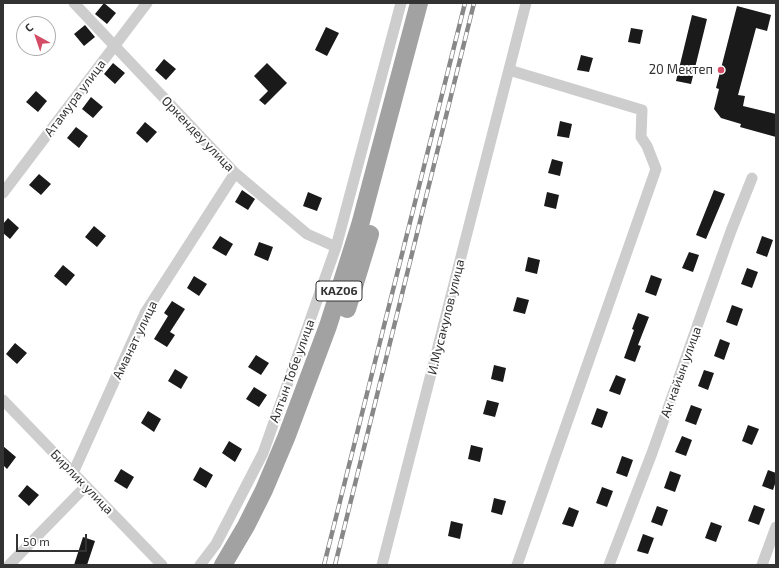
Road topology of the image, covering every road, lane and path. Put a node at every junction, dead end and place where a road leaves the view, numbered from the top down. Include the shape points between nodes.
1 (74, 3) edge
2 (147, 3) edge
3 (401, 3) edge
4 (419, 3) edge
5 (431, 3) edge
6 (526, 3) edge
7 (114, 47) junction
8 (509, 70) junction
9 (235, 173) junction
10 (752, 178) dead end
11 (3, 193) edge
12 (336, 247) junction
13 (3, 400) edge
14 (73, 473) junction
15 (86, 486) junction
16 (776, 527) edge
17 (9, 565) edge
18 (162, 565) edge
19 (200, 565) edge
20 (223, 565) edge
21 (238, 565) edge
22 (382, 565) edge
23 (517, 565) edge
24 (609, 565) edge
25 (762, 565) edge

1 - 7 street, Оркендеу улица
2 - 7 street, Атамура улица
3 - 12 street, Алтын Тобе улица
4 - 20 highway, KАZ06 via 360,225 328,326 264,490
5 - 21 highway, KАZ06 via 372,228 340,330 295,449 257,532
6 - 8 street, И.Мусакулов улица
7 - 9 street, Оркендеу улица
7 - 11 street, Атамура улица
8 - 22 street, И.Мусакулов улица
8 - 23 street via 642,110 640,137 647,146 656,169
9 - 12 street, Оркендеу улица via 307,234
9 - 14 street, Аманат улица via 145,314
10 - 24 street, Ак кайын улица
12 - 19 street, Алтын Тобе улица via 263,453 216,544
13 - 14 street, Бирлик улица
14 - 15 street, Бирлик улица
15 - 17 street
15 - 18 street, Бирлик улица
16 - 25 street

